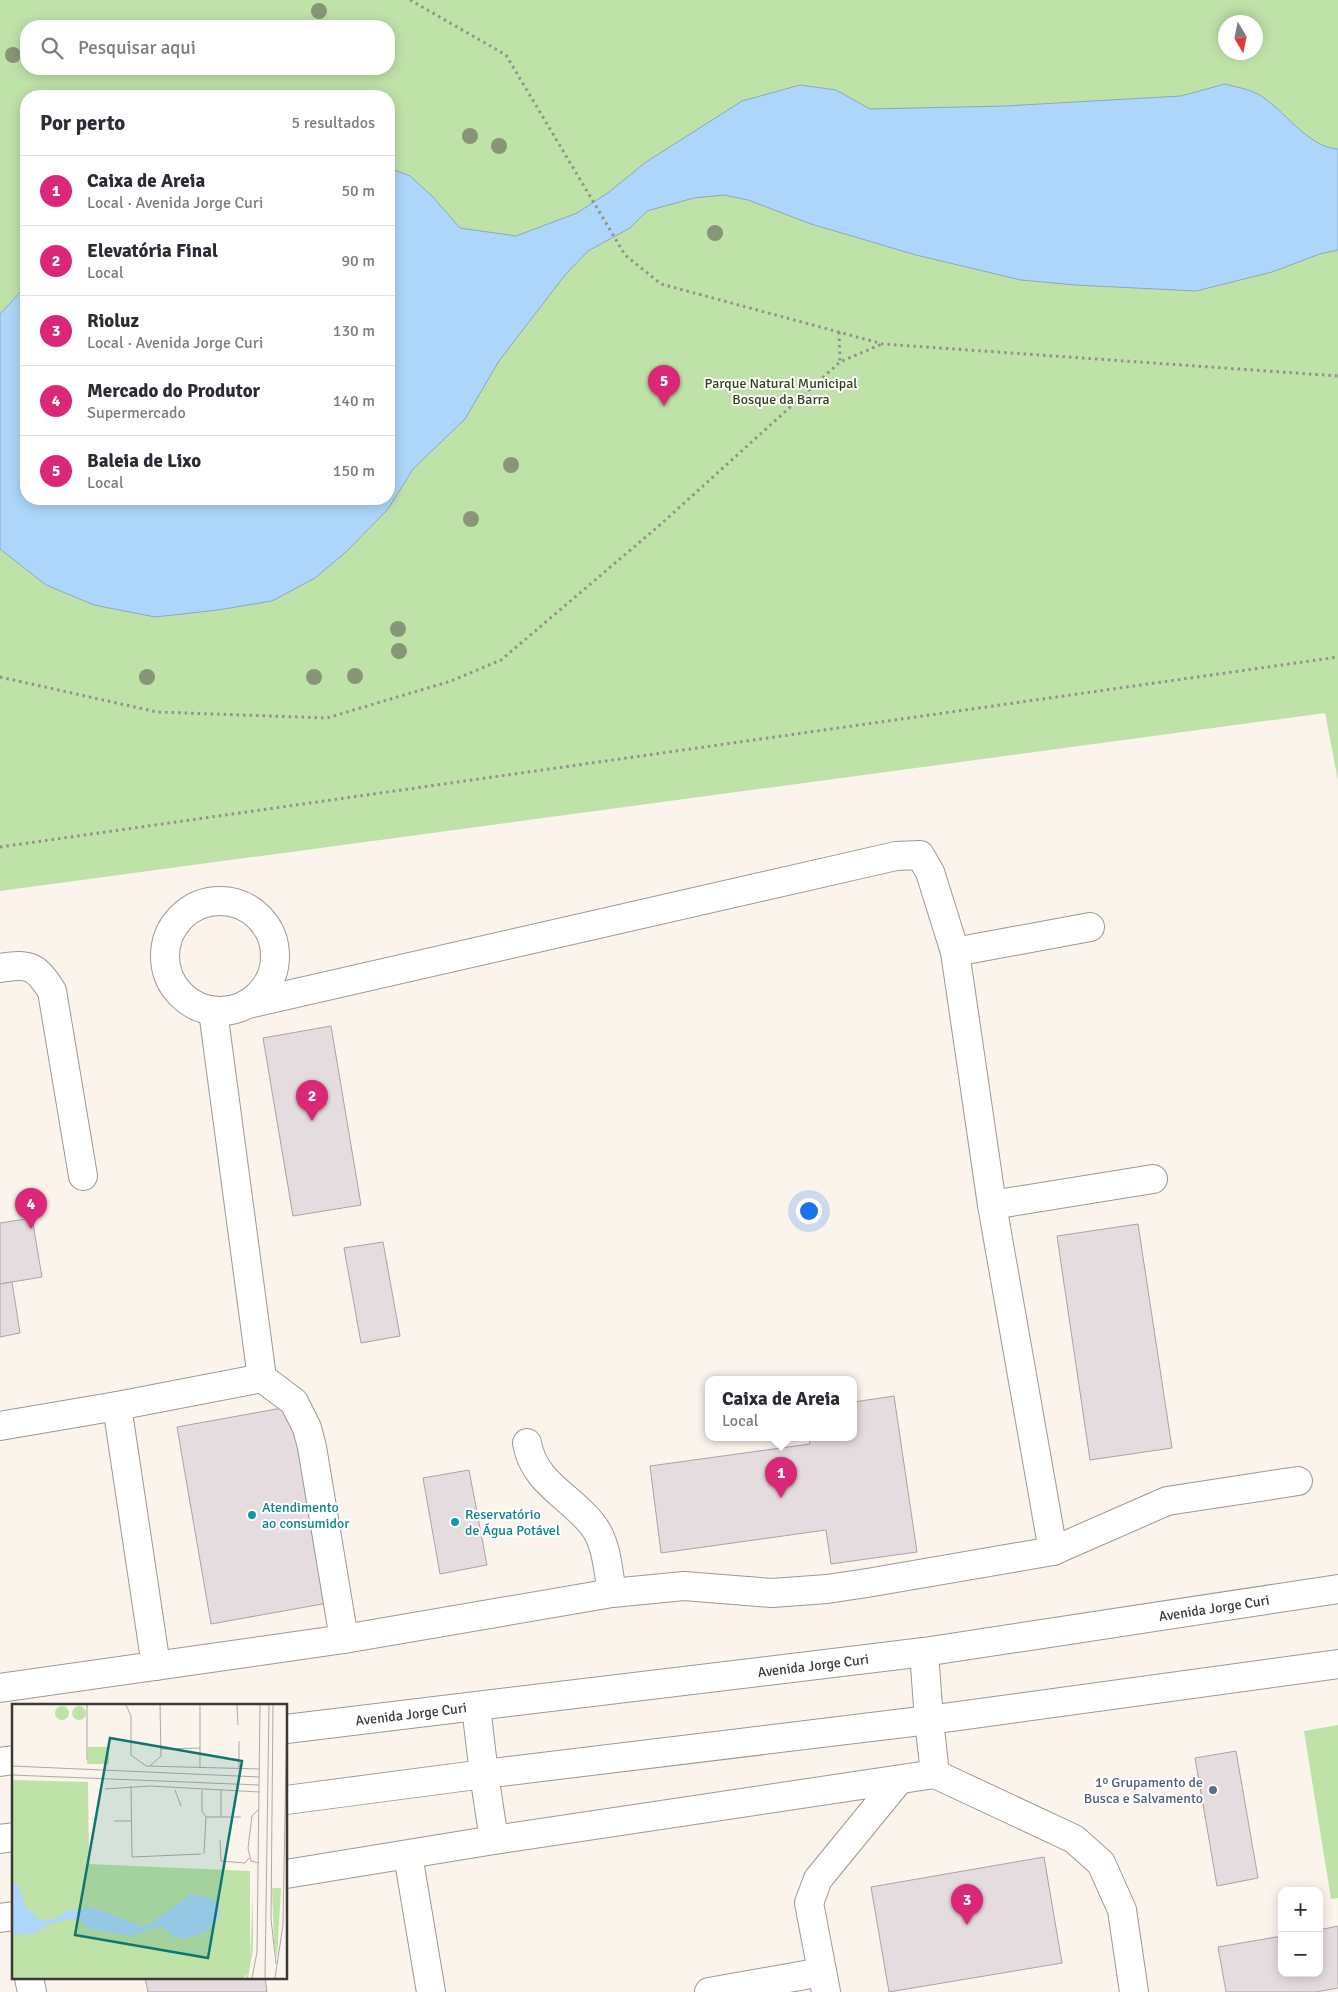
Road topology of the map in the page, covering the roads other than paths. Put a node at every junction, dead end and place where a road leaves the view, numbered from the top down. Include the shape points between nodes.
1 (1090, 927) dead end
2 (955, 952) junction
3 (0, 968) edge
4 (248, 1004) junction
5 (213, 1010) junction
6 (83, 1176) dead end
7 (1153, 1179) dead end
8 (992, 1205) junction
9 (262, 1378) junction
10 (116, 1406) junction
11 (0, 1426) edge
12 (527, 1442) dead end
13 (1298, 1481) dead end
14 (1053, 1551) junction
15 (1338, 1589) edge
16 (612, 1593) junction
17 (344, 1639) junction
18 (924, 1652) junction
19 (1338, 1664) edge
20 (156, 1666) junction
21 (0, 1688) edge
22 (476, 1706) junction
23 (929, 1720) junction
24 (288, 1729) edge
25 (484, 1774) junction
26 (935, 1774) junction
27 (899, 1780) junction
28 (288, 1800) edge
29 (494, 1840) junction
30 (408, 1855) junction
31 (288, 1874) edge
32 (824, 1982) edge
33 (431, 1992) edge
34 (708, 1992) edge
35 (1134, 1992) edge

1 - 2 street
2 - 4 street via 930,872 920,855 896,856
2 - 8 street
3 - 6 street via 20,964 40,972 52,991
4 - 5 street via 231,1010
4 - 5 street via 272,977 276,959 273,941 266,925 253,912 237,904 218,901 201,905 185,914 166,944 165,962 181,995 196,1005
5 - 9 street
7 - 8 street
8 - 14 street
9 - 10 street
9 - 17 street via 294,1402 307,1428
10 - 11 street
10 - 20 street
12 - 16 street via 529,1457 541,1476 593,1524 603,1544
13 - 14 street via 1167,1501
14 - 16 street via 827,1589 772,1593 684,1586
15 - 18 street, Avenida Jorge Curi
16 - 17 street
17 - 20 street
18 - 22 street, Avenida Jorge Curi
18 - 23 street
19 - 23 street
20 - 21 street
22 - 24 street, Avenida Jorge Curi
22 - 25 street
23 - 25 street
23 - 26 street
25 - 28 street
25 - 29 street
26 - 27 street
26 - 35 street via 1074,1839 1101,1863 1122,1910
27 - 29 street
27 - 32 street via 818,1879 809,1903
29 - 30 street
30 - 31 street
30 - 33 street
32 - 34 street

